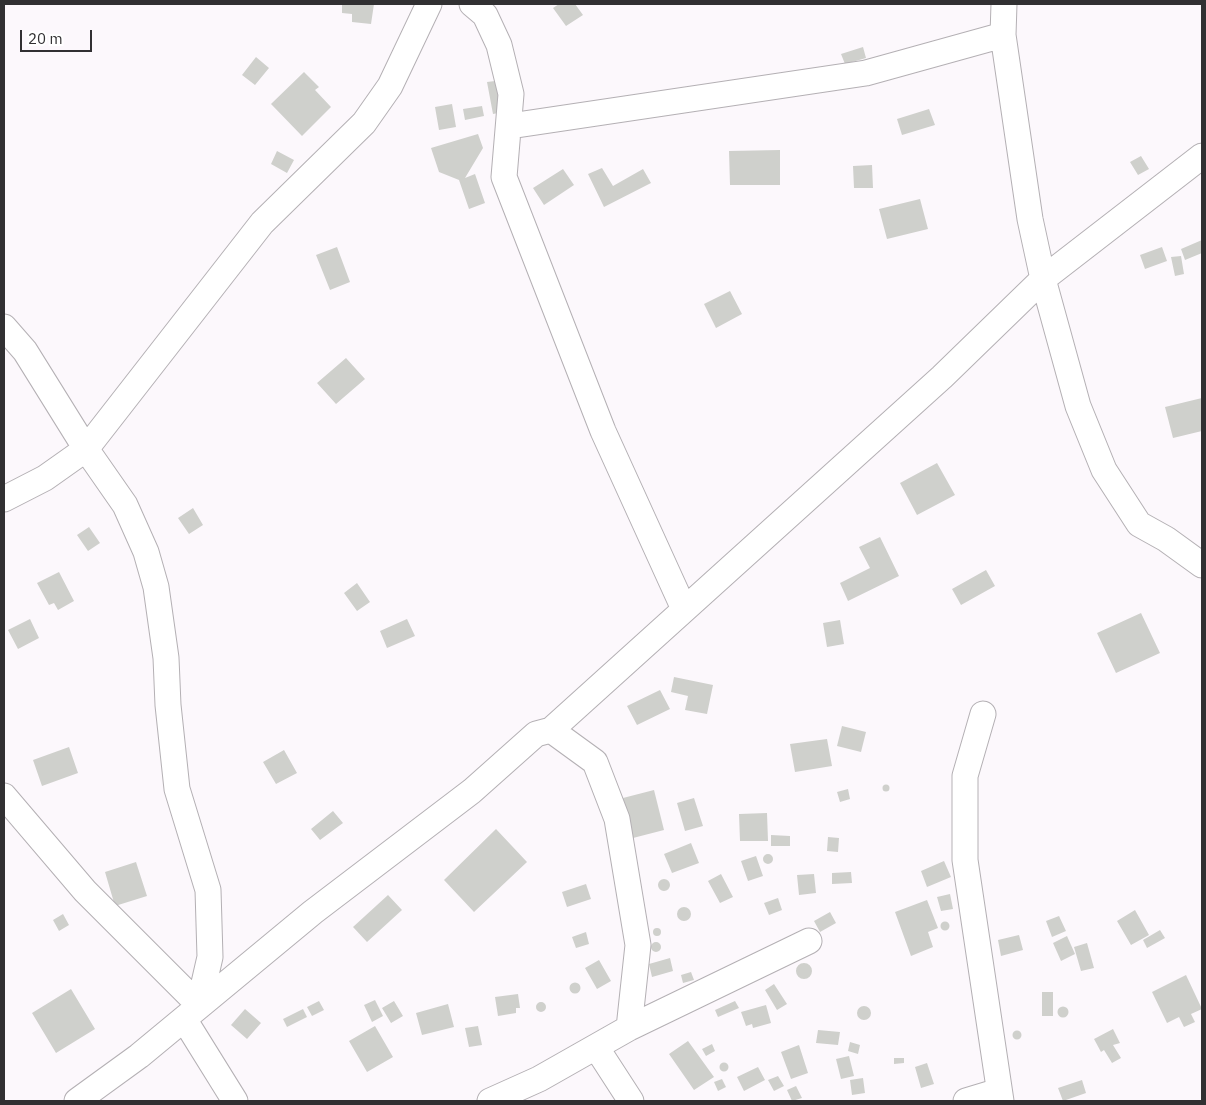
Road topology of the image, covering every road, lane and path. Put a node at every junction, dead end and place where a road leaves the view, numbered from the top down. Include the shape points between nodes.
1 (429, 4) edge
2 (472, 4) edge
3 (1004, 4) edge
4 (1003, 36) junction
5 (510, 126) junction
6 (1202, 156) edge
7 (1043, 279) junction
8 (4, 327) edge
9 (86, 449) junction
10 (4, 499) edge
11 (1202, 564) edge
12 (684, 609) junction
13 (983, 714) dead end
14 (550, 730) junction
15 (4, 796) edge
16 (809, 941) dead end
17 (192, 1012) junction
18 (629, 1028) junction
19 (596, 1047) junction
20 (1000, 1096) edge
21 (77, 1101) edge
22 (235, 1101) edge
23 (490, 1101) edge
24 (631, 1101) edge
25 (966, 1101) edge

1 - 9 street via 390,86 364,123 262,223
2 - 5 street via 484,15 499,45 511,94
3 - 4 street
4 - 5 street via 866,73
4 - 7 street via 1030,220
5 - 12 street via 504,177 603,431
6 - 7 street
7 - 11 street via 1078,406 1104,470 1139,524
7 - 12 street via 942,377
8 - 9 street via 25,351
9 - 10 street via 45,478
9 - 17 street via 125,505 146,552 156,587 166,658 177,789 208,890 210,956
12 - 14 street
13 - 20 street via 965,776 965,860
14 - 17 street via 536,734 472,791 313,912
14 - 18 street via 595,762 617,819 638,945
15 - 17 street
16 - 18 street
17 - 21 street
17 - 22 street
18 - 19 street
19 - 23 street via 539,1079
19 - 24 street
20 - 25 street

